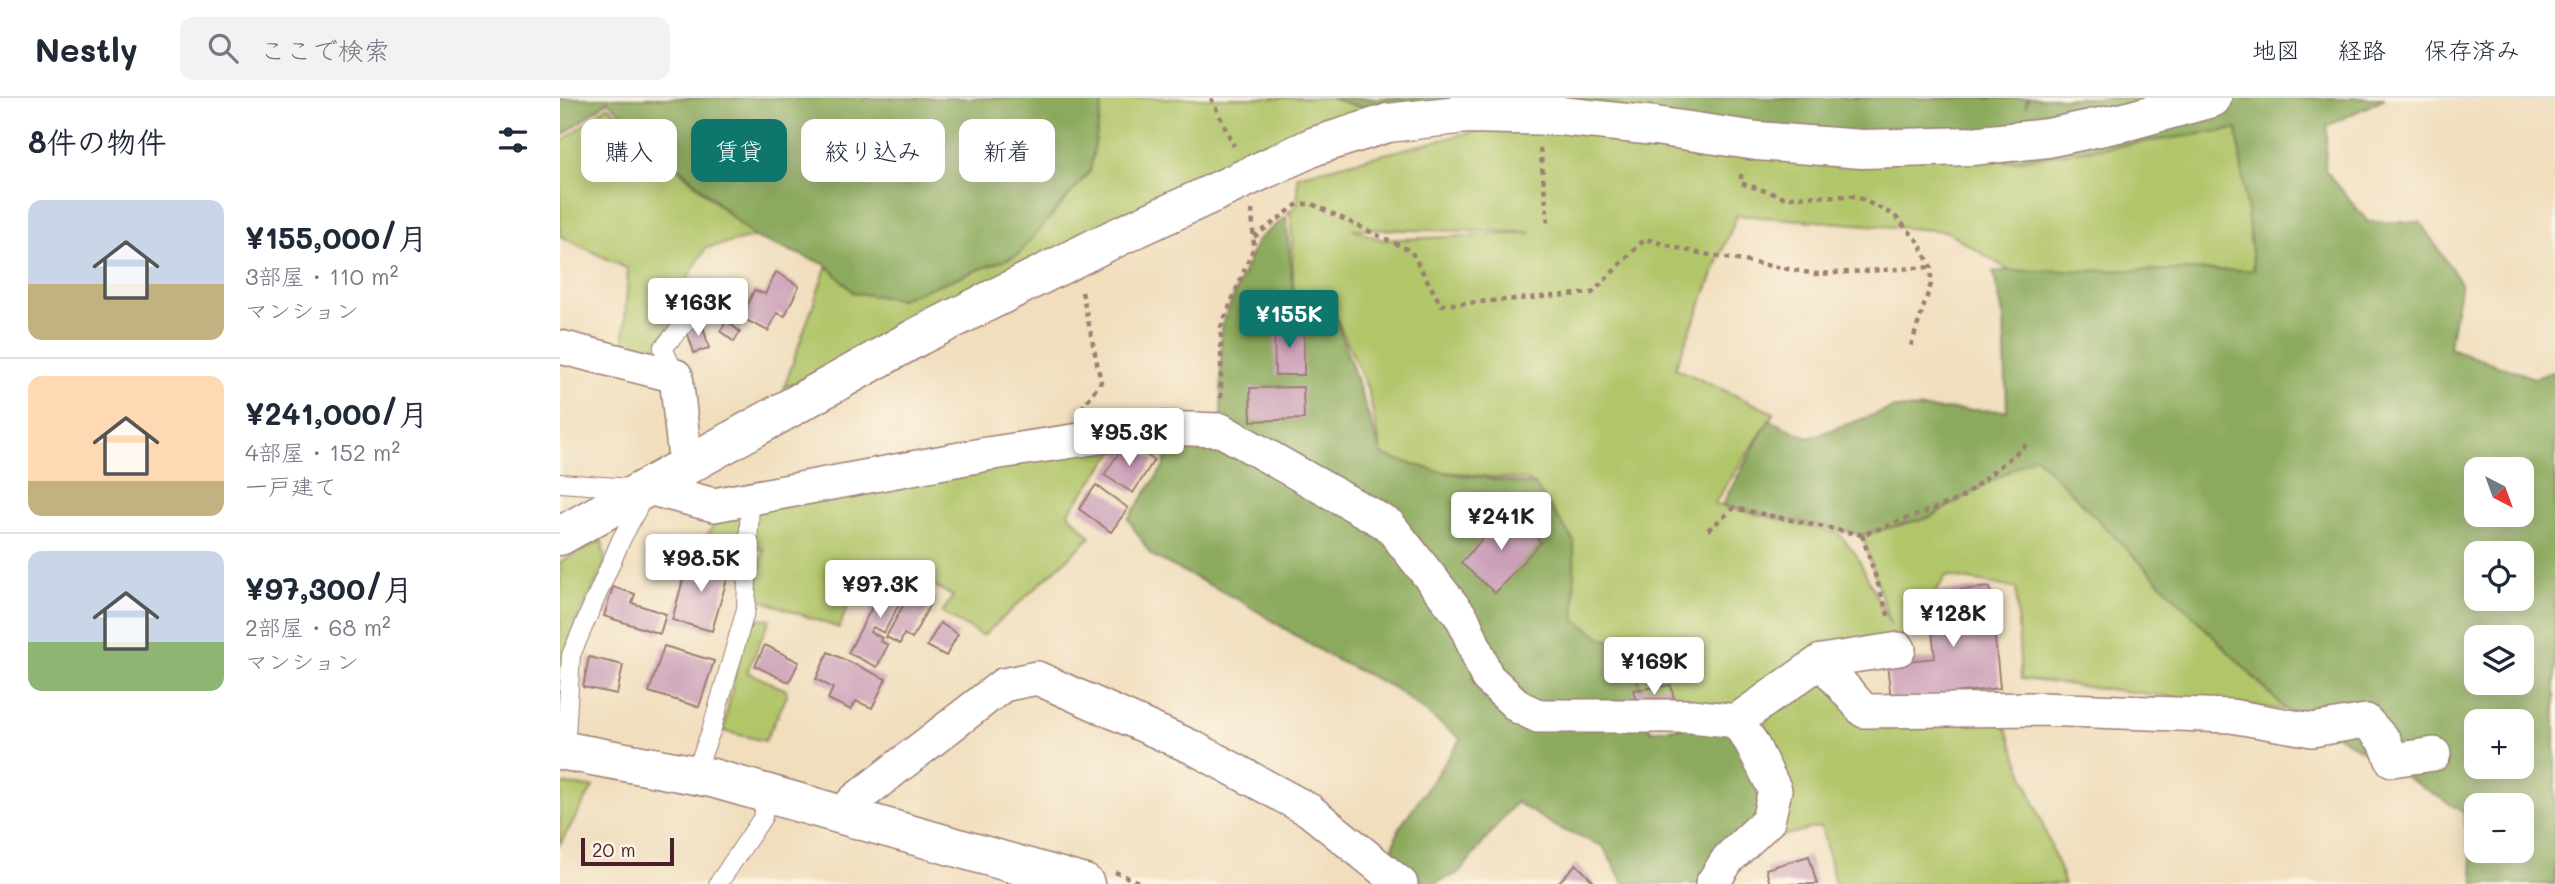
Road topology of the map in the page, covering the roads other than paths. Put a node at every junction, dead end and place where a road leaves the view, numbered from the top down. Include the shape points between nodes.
1 (2212, 98) edge
2 (709, 296) dead end
3 (560, 347) edge
4 (676, 376) junction
5 (685, 468) junction
6 (560, 483) edge
7 (648, 488) junction
8 (750, 499) junction
9 (560, 536) edge
10 (1896, 639) road end
11 (1821, 661) junction
12 (1736, 721) junction
13 (563, 750) edge
14 (2434, 754) dead end
15 (695, 774) junction
16 (767, 793) junction
17 (841, 814) junction
18 (718, 884) edge
19 (1085, 884) edge
20 (1401, 884) edge
21 (1712, 884) edge

1 - 5 street via 2061,135 1972,146 1862,149 1536,116 1467,114 1388,122 1315,146 1075,258 919,336
2 - 4 lane via 663,348
3 - 4 street
4 - 5 street
5 - 7 street
6 - 7 lane
7 - 8 street via 714,506
7 - 9 street
7 - 13 lane via 571,655
8 - 12 street via 987,454 1159,428 1221,430 1389,525 1463,620 1487,677 1519,707 1538,716 1692,716
8 - 15 lane via 746,609
10 - 11 street
11 - 12 street
11 - 14 street via 1864,711 2039,709 2231,716 2312,730 2366,722 2385,742 2392,760
12 - 21 street via 1774,790 1768,821 1728,859
13 - 15 street
15 - 16 street
16 - 17 street
16 - 18 lane via 763,817
17 - 19 street
17 - 20 street via 1003,685 1037,678 1194,748 1309,810

